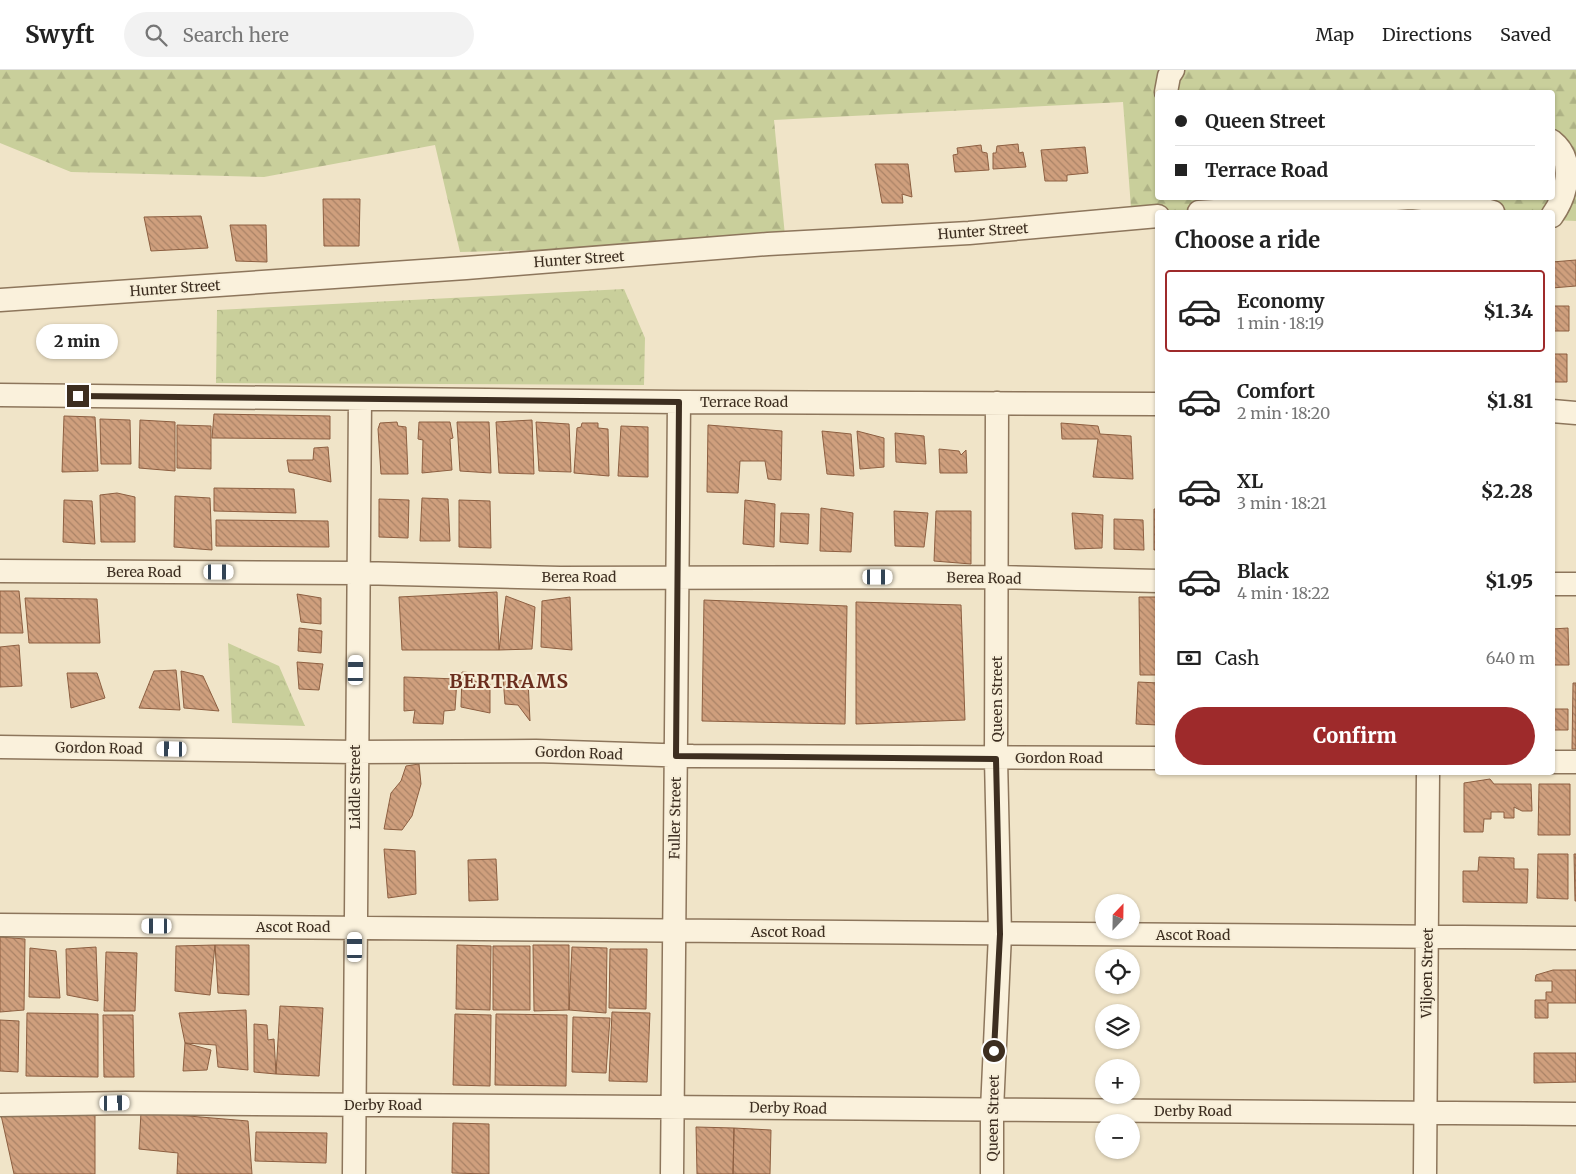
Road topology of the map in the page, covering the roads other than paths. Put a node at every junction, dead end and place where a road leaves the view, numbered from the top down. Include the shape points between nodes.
1 (1173, 70) edge
2 (1166, 90) edge
3 (1555, 143) edge
4 (1382, 200) edge
5 (1434, 200) edge
6 (1229, 210) edge
7 (1486, 210) edge
8 (1555, 210) edge
9 (1155, 216) edge
10 (0, 300) edge
11 (0, 395) edge
12 (360, 399) junction
13 (679, 402) junction
14 (997, 403) junction
15 (1155, 404) edge
16 (1555, 411) edge
17 (1576, 413) edge
18 (0, 571) edge
19 (358, 573) junction
20 (678, 576) junction
21 (997, 577) junction
22 (1155, 581) edge
23 (1555, 584) edge
24 (1576, 584) edge
25 (0, 747) edge
26 (356, 752) junction
27 (676, 756) junction
28 (1155, 758) edge
29 (996, 759) junction
30 (1555, 762) edge
31 (1576, 762) edge
32 (1428, 775) edge
33 (0, 925) edge
34 (355, 928) junction
35 (673, 932) junction
36 (1000, 934) junction
37 (1428, 937) junction
38 (1576, 938) edge
39 (0, 1105) edge
40 (355, 1105) junction
41 (672, 1106) junction
42 (992, 1110) junction
43 (1425, 1113) junction
44 (1576, 1114) edge
45 (354, 1174) edge
46 (672, 1174) edge
47 (992, 1174) edge
48 (1425, 1174) edge

1 - 2 street via 1168,76
3 - 8 street via 1564,159 1567,182
4 - 6 street
5 - 7 street
9 - 10 street, Hunter Street via 968,233 768,244
11 - 12 street, Terrace Road
12 - 13 street, Terrace Road
12 - 19 street, Liddle Street
13 - 14 street, Terrace Road
13 - 20 street, Fuller Street
14 - 15 street, Terrace Road
14 - 21 street, Queen Street
16 - 17 street
18 - 19 street, Berea Road
19 - 20 street, Berea Road via 560,578
19 - 26 street, Liddle Street
20 - 21 street, Berea Road
20 - 27 street, Fuller Street
21 - 22 street, Berea Road
21 - 29 street, Queen Street
23 - 24 street
25 - 26 street, Gordon Road
26 - 27 street, Gordon Road via 536,751
26 - 34 street, Liddle Street
27 - 29 street, Gordon Road
27 - 35 street, Fuller Street
28 - 29 street, Gordon Road
29 - 36 street, Queen Street
30 - 31 street
32 - 37 street, Viljoen Street
33 - 34 street, Ascot Road
34 - 35 street, Ascot Road
34 - 40 street, Liddle Street
35 - 36 street, Ascot Road
35 - 41 street, Fuller Street
36 - 37 street, Ascot Road
36 - 42 street, Queen Street
37 - 38 street, Ascot Road
37 - 43 street, Viljoen Street
39 - 40 street, Derby Road via 126,1102
40 - 41 street, Derby Road
40 - 45 street, Liddle Street
41 - 42 street, Derby Road
41 - 46 street, Fuller Street
42 - 43 street, Derby Road
42 - 47 street, Queen Street
43 - 44 street, Derby Road
43 - 48 street, Viljoen Street

